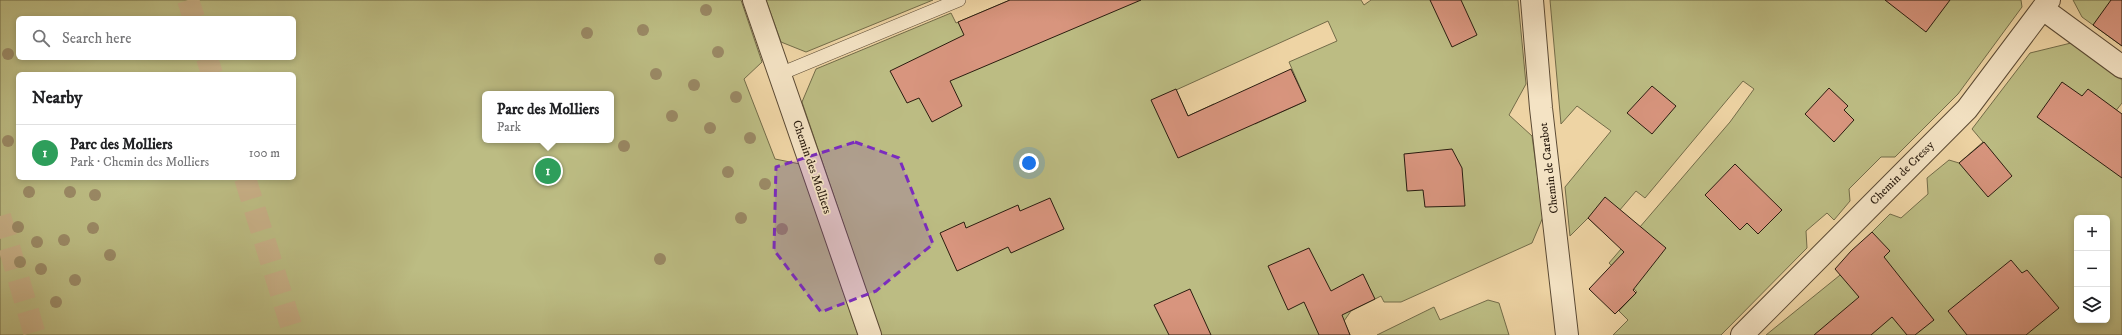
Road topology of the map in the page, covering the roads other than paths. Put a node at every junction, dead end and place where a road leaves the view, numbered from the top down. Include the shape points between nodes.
1 (754, 0) edge
2 (959, 0) edge
3 (1532, 0) edge
4 (2046, 4) edge
5 (2122, 67) edge
6 (780, 74) junction
7 (870, 335) edge
8 (1567, 335) edge
9 (1742, 335) edge

1 - 6 street, Chemin des Molliers
2 - 6 lane
3 - 8 street, Chemin de Carabot
4 - 5 street
4 - 9 street, Chemin de Cressy via 1967,109
6 - 7 street, Chemin des Molliers

